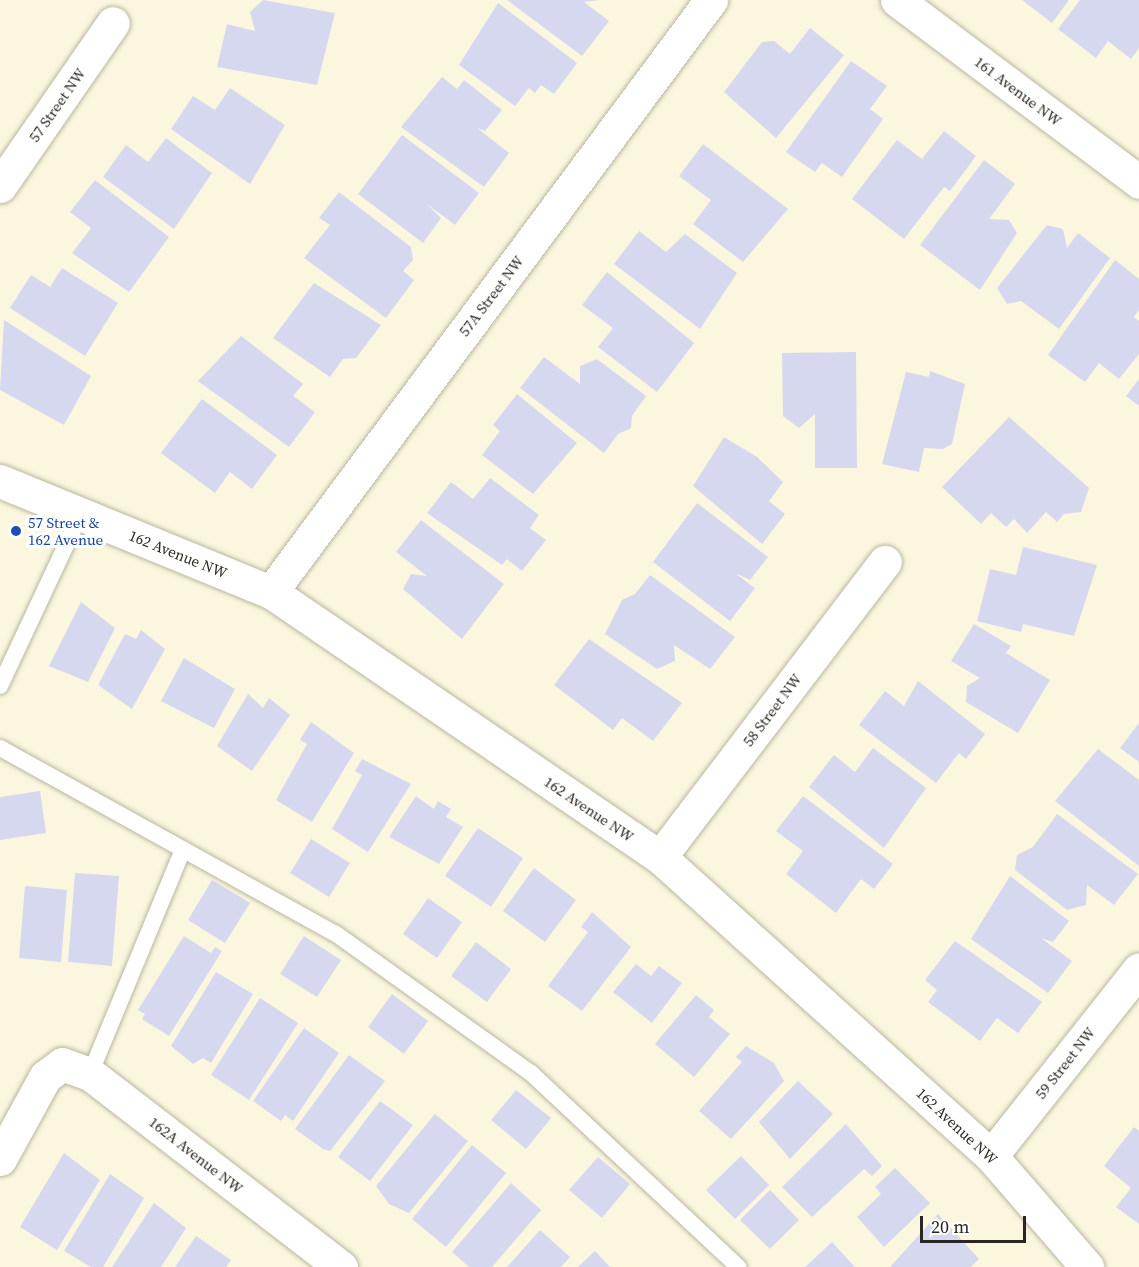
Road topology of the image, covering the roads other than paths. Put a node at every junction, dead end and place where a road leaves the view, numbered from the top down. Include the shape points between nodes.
1 (711, 0) edge
2 (897, 0) edge
3 (113, 23) dead end
4 (1139, 182) edge
5 (0, 186) edge
6 (0, 481) edge
7 (81, 513) junction
8 (885, 562) dead end
9 (271, 592) junction
10 (0, 686) edge
11 (0, 748) edge
12 (183, 849) junction
13 (660, 857) junction
14 (1139, 969) edge
15 (90, 1074) junction
16 (991, 1156) junction
17 (0, 1159) edge
18 (341, 1267) edge
19 (738, 1267) edge
20 (1087, 1267) edge

1 - 9 street, 57A Street NW
2 - 4 street, 161 Avenue NW
3 - 5 street, 57 Street NW
6 - 7 street, 162 Avenue NW
7 - 9 street, 162 Avenue NW
7 - 10 lane
8 - 13 street, 58 Street NW
9 - 13 street, 162 Avenue NW
11 - 12 lane
12 - 15 lane
12 - 19 lane via 336,934 531,1073
13 - 16 street, 162 Avenue NW
14 - 16 street, 59 Street NW
15 - 17 street, 162A Avenue NW via 62,1064 45,1077
15 - 18 street, 162A Avenue NW
16 - 20 street, 162 Avenue NW

